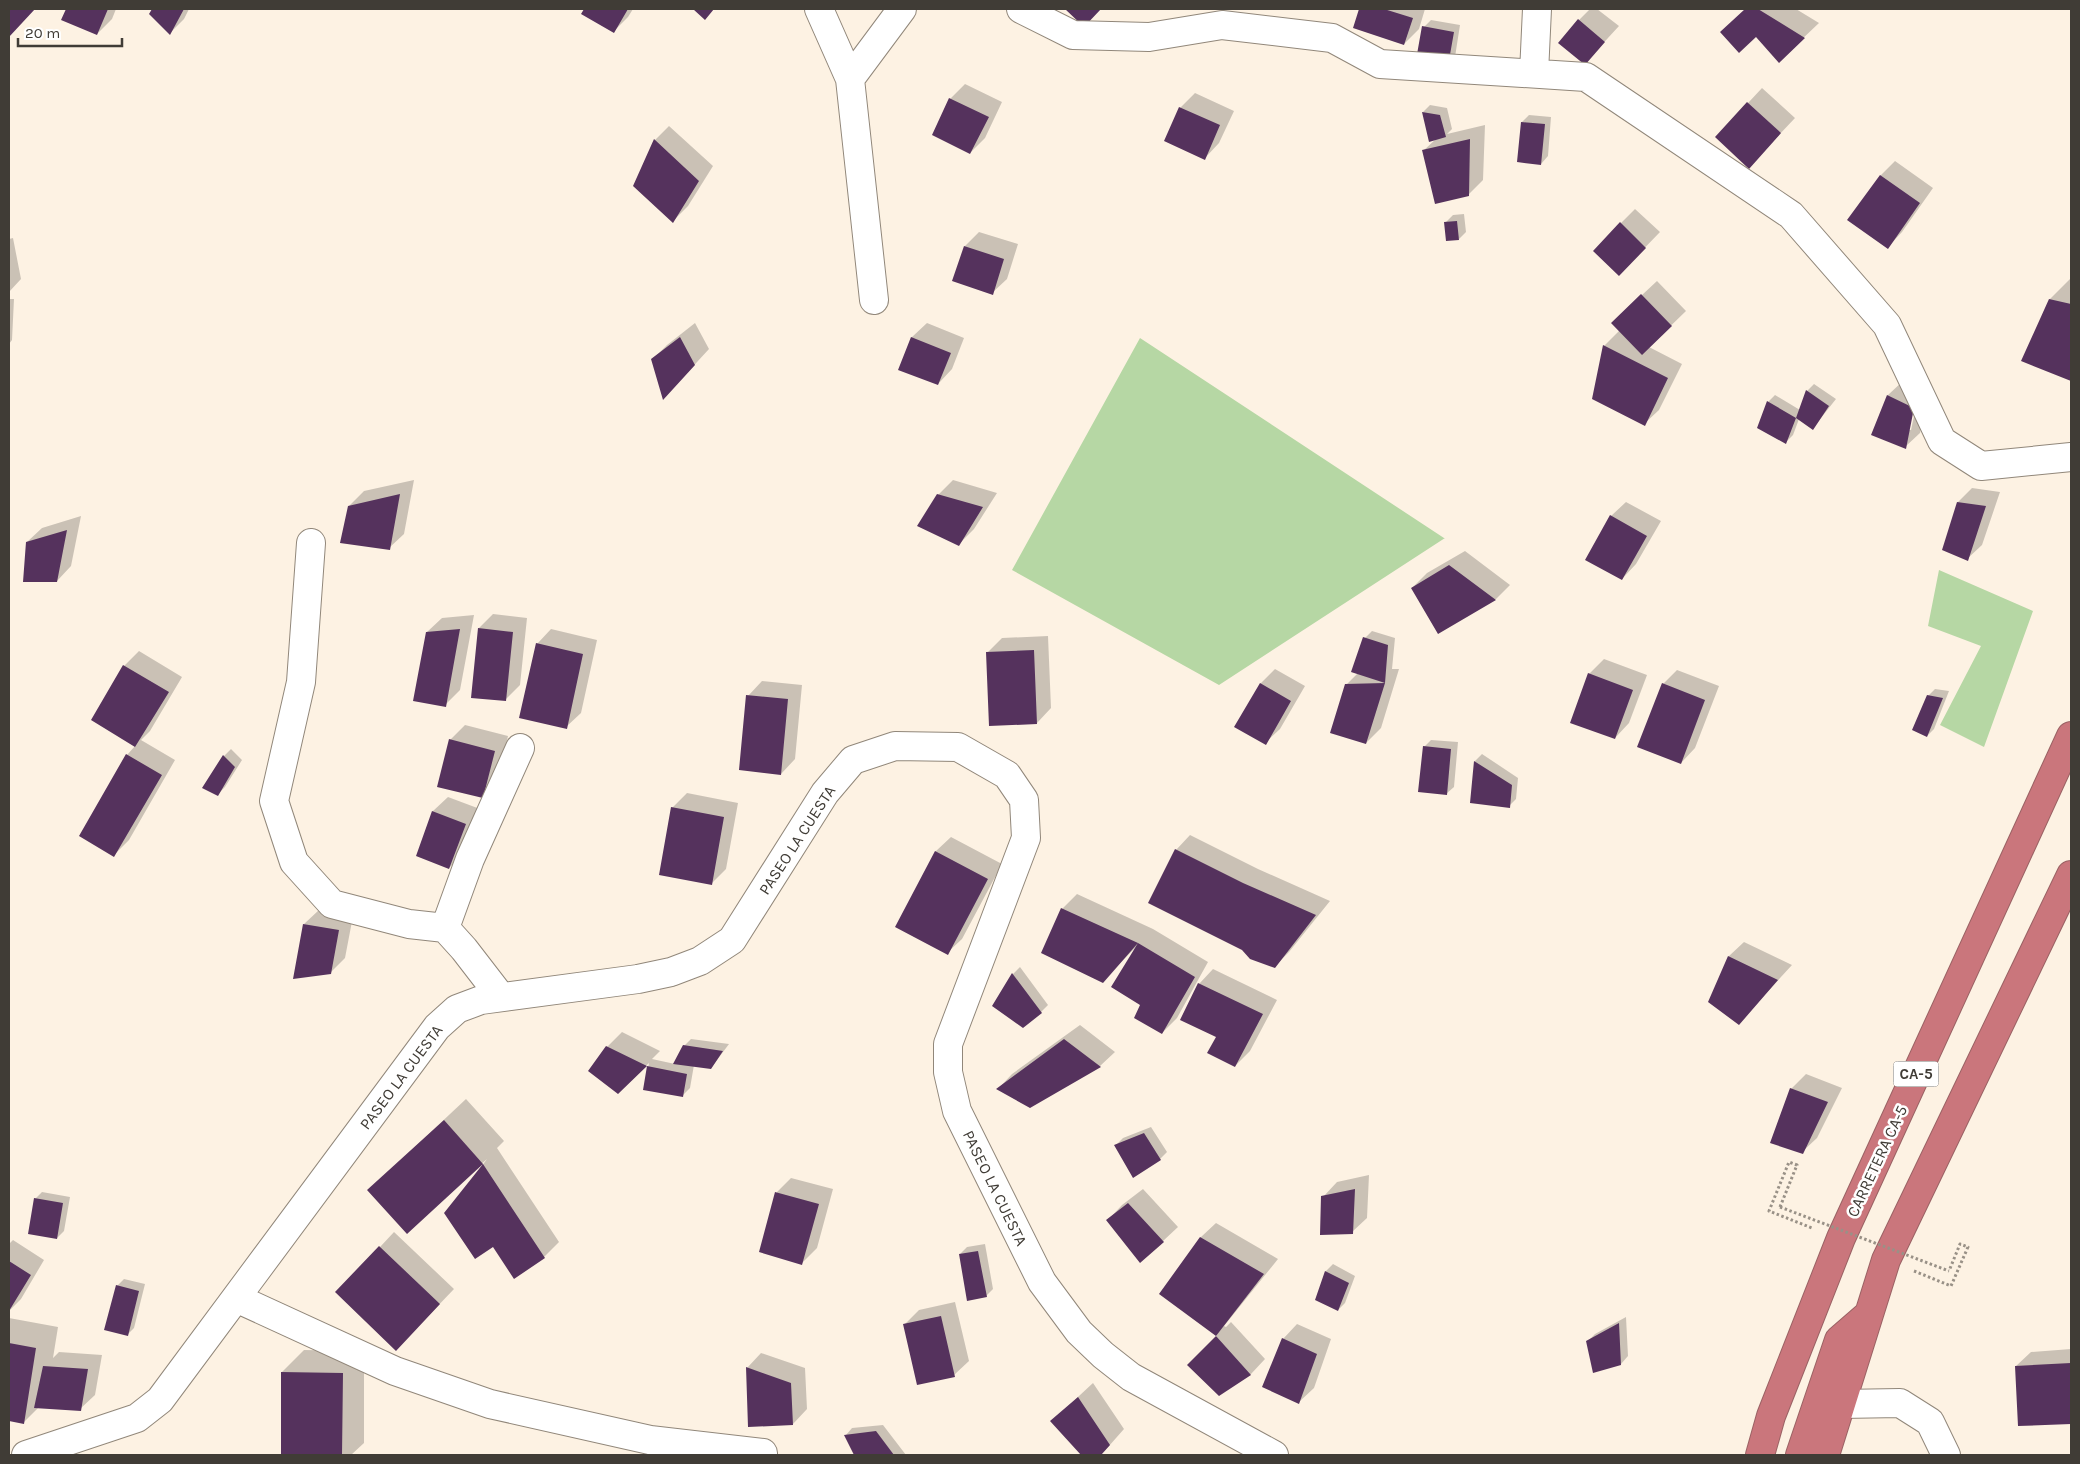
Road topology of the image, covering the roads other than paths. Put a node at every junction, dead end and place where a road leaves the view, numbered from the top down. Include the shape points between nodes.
1 (818, 9) edge
2 (902, 9) edge
3 (1021, 9) edge
4 (1538, 9) edge
5 (1534, 73) junction
6 (850, 79) junction
7 (874, 300) dead end
8 (2071, 457) edge
9 (311, 543) dead end
10 (2071, 736) edge
11 (520, 748) dead end
12 (2071, 875) edge
13 (445, 928) junction
14 (501, 997) junction
15 (236, 1298) junction
16 (1869, 1314) junction
17 (1841, 1404) junction
18 (763, 1454) dead end
19 (26, 1455) edge
20 (1274, 1455) edge
21 (1760, 1455) edge
22 (1800, 1455) edge
23 (1824, 1455) edge
24 (1946, 1455) edge

1 - 6 street
2 - 6 street
3 - 5 street via 1073,35 1149,37 1222,25 1332,38 1380,64
4 - 5 street
5 - 8 street via 1586,77 1791,215 1887,326 1942,441 1981,466
6 - 7 street
9 - 13 street via 301,682 274,802 294,862 332,904 409,924
10 - 21 highway, CARRETERA CA-5 / CA-5 via 1841,1238 1771,1416
11 - 13 street via 470,859
12 - 16 highway via 1886,1260
13 - 14 street
14 - 15 street, PASEO LA CUESTA via 457,1009 437,1027
14 - 20 street, PASEO LA CUESTA via 671,972 700,961 732,940 825,794 854,760 894,746 958,747 1007,775 1024,800 1026,838 948,1044 948,1072 956,1111 1042,1282 1079,1332 1131,1377
15 - 18 street via 394,1371 490,1404 650,1440
15 - 19 street, PASEO LA CUESTA via 160,1400 137,1418
16 - 17 highway
16 - 22 highway via 1838,1340
17 - 23 highway
17 - 24 street via 1900,1403 1930,1422

